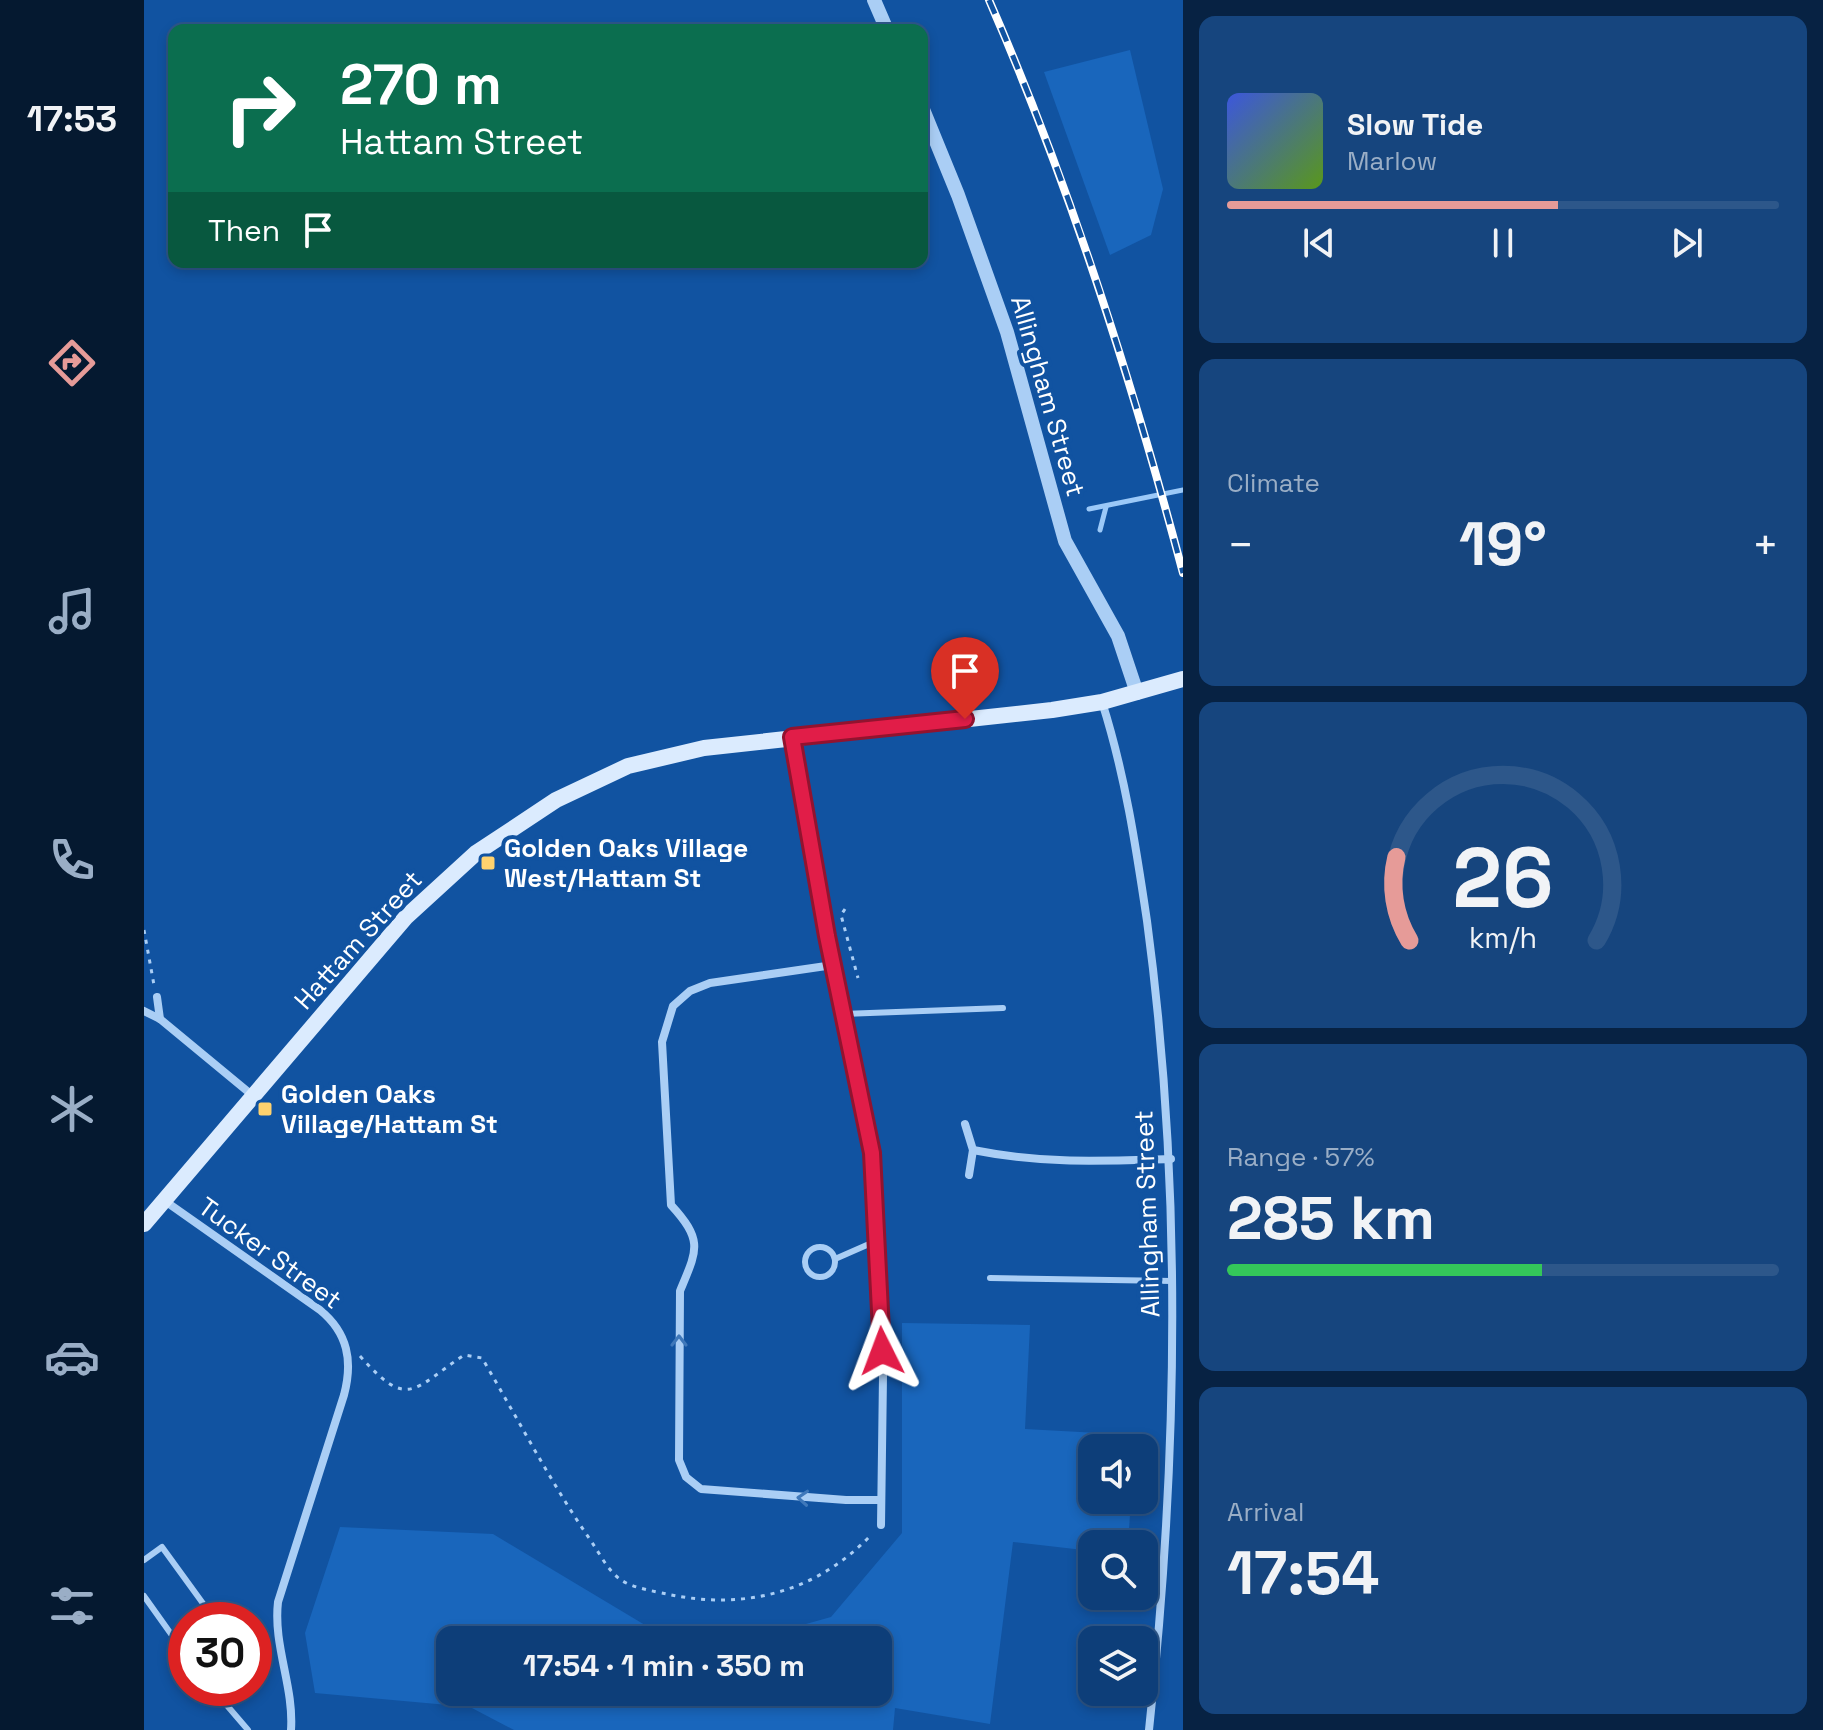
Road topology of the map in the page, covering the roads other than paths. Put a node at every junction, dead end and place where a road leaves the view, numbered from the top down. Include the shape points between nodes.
1 (874, 0) edge
2 (884, 24) edge
3 (928, 122) edge
4 (1183, 679) edge
5 (1137, 693) junction
6 (1102, 702) junction
7 (792, 737) junction
8 (833, 965) junction
9 (157, 997) road end
10 (1003, 1008) dead end
11 (144, 1011) edge
12 (843, 1014) junction
13 (160, 1019) junction
14 (252, 1095) junction
15 (965, 1124) dead end
16 (973, 1150) junction
17 (1171, 1159) junction
18 (969, 1175) dead end
19 (164, 1200) junction
20 (144, 1224) edge
21 (876, 1241) junction
22 (835, 1259) junction
23 (990, 1278) dead end
24 (1173, 1281) junction
25 (881, 1500) junction
26 (881, 1525) road end
27 (144, 1560) edge
28 (144, 1596) edge
29 (202, 1602) edge
30 (168, 1630) edge
31 (227, 1706) edge
32 (248, 1730) edge
33 (291, 1730) edge
34 (1149, 1730) edge

1 - 2 street
3 - 5 street, Allingham Street via 1007,332 1065,541 1118,636
4 - 5 main road, Hattam Street
5 - 6 main road, Hattam Street
6 - 7 main road, Hattam Street
6 - 17 street, Allingham Street via 1124,783 1145,908
7 - 8 street
7 - 14 main road, Hattam Street via 704,748 628,766 530,815 476,853 406,917
8 - 12 street
25 -> 8 street via 714,1492 686,1477 679,1460 679,1300 694,1250 687,1223 671,1205 662,1042 673,1006 710,983
9 - 13 street
10 - 12 lane
11 - 13 street
12 - 21 street via 872,1153
13 - 14 street
14 - 19 main road, Hattam Street
15 - 16 street
16 - 17 street via 1066,1163
16 - 18 street
17 - 24 street, Allingham Street
19 - 20 main road, Hattam Street
19 - 33 street, Tucker Street via 320,1310 347,1346 350,1374 278,1602
21 - 22 lane
21 - 25 street via 883,1376
22 - 22 lane via 823,1277 814,1276 806,1265 815,1249 829,1251
23 - 24 lane
24 - 34 street, Allingham Street via 1173,1420
25 - 26 street
27 - 29 lane via 162,1547
28 - 30 lane
31 - 32 lane

